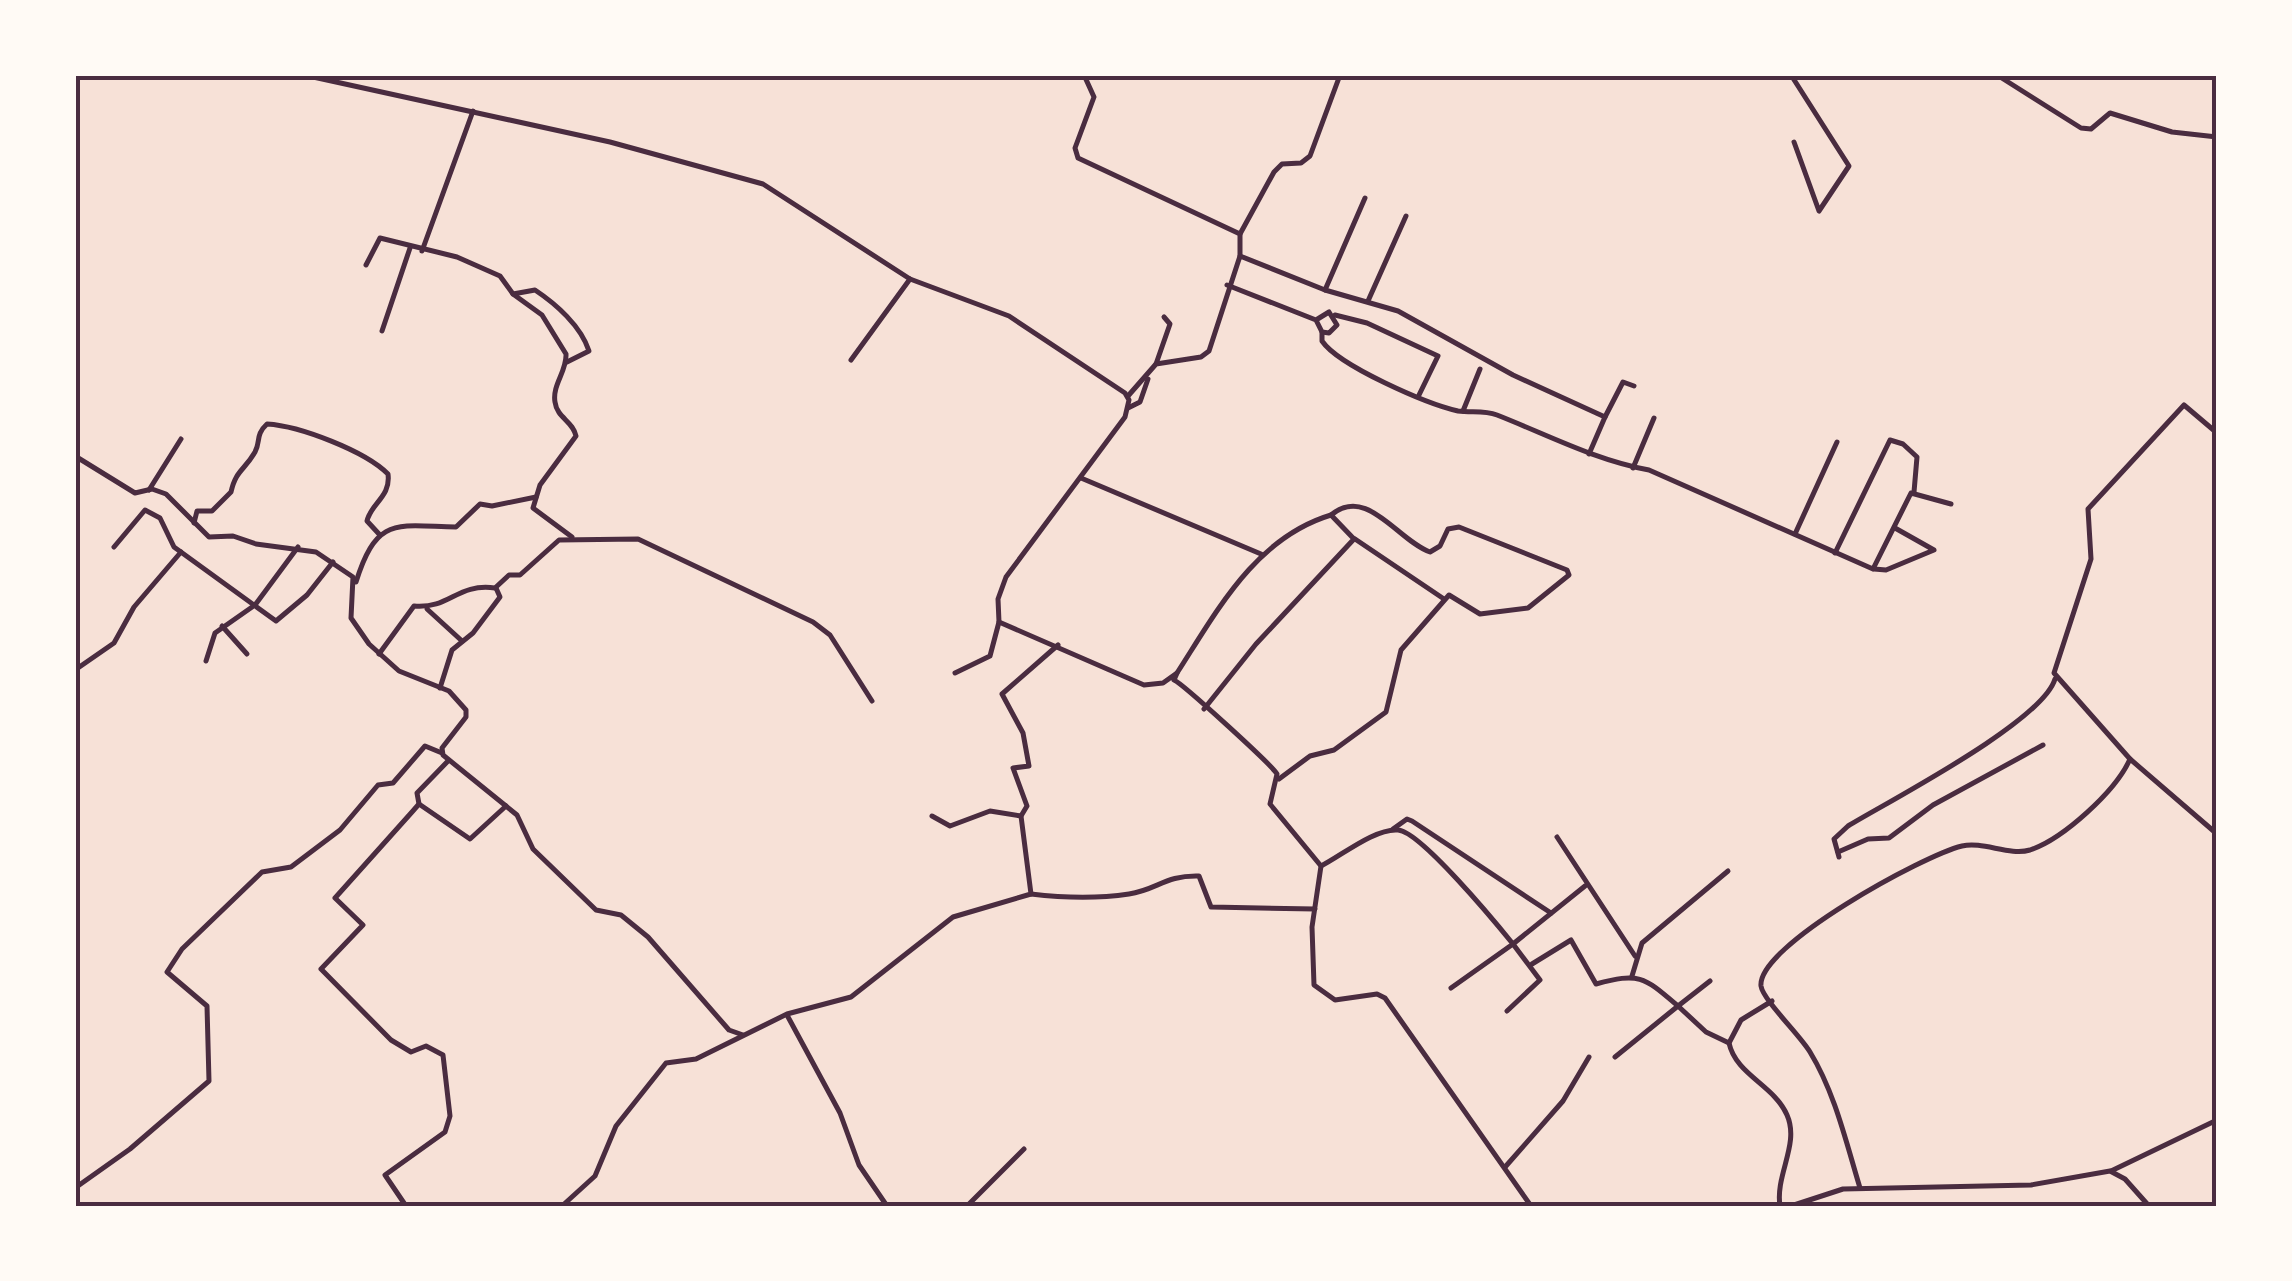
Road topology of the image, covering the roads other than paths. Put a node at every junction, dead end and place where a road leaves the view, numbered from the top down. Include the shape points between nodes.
1 (304, 75) edge
2 (1084, 75) edge
3 (1340, 75) edge
4 (1791, 75) edge
5 (1997, 75) edge
6 (474, 111) junction
7 (2217, 137) edge
8 (1794, 142) dead end
9 (1365, 198) dead end
10 (1406, 216) dead end
11 (1240, 234) junction
12 (410, 248) junction
13 (422, 251) junction
14 (1240, 256) junction
15 (366, 265) dead end
16 (910, 279) junction
17 (1227, 285) junction
18 (1325, 290) junction
19 (513, 294) junction
20 (1368, 301) junction
21 (1335, 316) junction
22 (1164, 317) dead end
23 (1316, 320) junction
24 (382, 330) dead end
25 (1322, 332) junction
26 (851, 360) dead end
27 (567, 362) junction
28 (1156, 364) junction
29 (1480, 368) dead end
30 (1151, 371) junction
31 (1634, 386) dead end
32 (1419, 395) junction
33 (1128, 396) junction
34 (1128, 408) junction
35 (1463, 411) junction
36 (1606, 417) junction
37 (1654, 418) dead end
38 (2217, 433) edge
39 (180, 439) dead end
40 (1836, 442) dead end
41 (1589, 454) junction
42 (75, 456) edge
43 (1633, 468) junction
44 (1081, 478) junction
45 (148, 490) junction
46 (1914, 492) junction
47 (536, 497) junction
48 (1951, 504) dead end
49 (1331, 515) junction
50 (194, 523) junction
51 (1895, 528) junction
52 (380, 534) junction
53 (1795, 534) junction
54 (573, 538) junction
55 (1354, 539) junction
56 (114, 547) dead end
57 (298, 547) junction
58 (181, 552) junction
59 (1835, 552) junction
60 (1261, 554) junction
61 (333, 562) junction
62 (1874, 569) junction
63 (356, 582) junction
64 (496, 588) junction
65 (1444, 599) junction
66 (255, 605) junction
67 (426, 608) junction
68 (999, 622) junction
69 (222, 626) junction
70 (462, 641) junction
71 (1058, 645) junction
72 (247, 654) dead end
73 (379, 654) junction
74 (206, 661) dead end
75 (75, 670) edge
76 (954, 673) dead end
77 (1176, 673) junction
78 (2054, 676) junction
79 (440, 688) junction
80 (872, 701) dead end
81 (1204, 709) junction
82 (2043, 745) dead end
83 (442, 753) junction
84 (2130, 759) junction
85 (449, 760) junction
86 (1276, 780) junction
87 (418, 804) junction
88 (506, 806) junction
89 (932, 816) dead end
90 (1021, 816) junction
91 (1394, 829) junction
92 (2217, 834) edge
93 (1557, 837) dead end
94 (1321, 866) junction
95 (1728, 871) dead end
96 (1585, 886) junction
97 (1031, 894) junction
98 (1315, 909) junction
99 (1551, 913) junction
100 (1513, 944) junction
101 (1636, 956) junction
102 (1532, 964) junction
103 (1632, 976) junction
104 (1710, 981) dead end
105 (1451, 988) dead end
106 (1772, 1001) junction
107 (1678, 1006) junction
108 (1507, 1011) dead end
109 (786, 1014) junction
110 (744, 1034) junction
111 (1729, 1044) junction
112 (1589, 1057) dead end
113 (1616, 1057) dead end
114 (2217, 1120) edge
115 (1024, 1150) dead end
116 (1506, 1166) junction
117 (2110, 1172) junction
118 (75, 1188) edge
119 (1860, 1188) junction
120 (406, 1206) edge
121 (562, 1206) edge
122 (887, 1206) edge
123 (966, 1206) edge
124 (1531, 1206) edge
125 (1780, 1206) edge
126 (1791, 1206) edge
127 (2149, 1206) edge

1 - 6 street
2 - 11 street via 1094,97 1074,148 1078,158
3 - 11 street via 1310,156 1274,172
4 - 8 street via 1848,166 1819,211
5 - 7 street via 2080,128 2091,129 2110,113
6 - 13 street
6 - 16 street via 763,184
9 - 18 street
10 - 20 street
11 - 14 street
12 - 13 street
12 - 15 street via 380,238
12 - 24 street
13 - 19 street via 497,274
14 - 17 street
14 - 18 street
16 - 26 street
16 - 33 street via 1009,316
17 - 23 street
17 - 28 street via 1209,351
18 - 20 street
19 - 27 street via 542,315
19 - 27 street via 535,290 578,330 589,351
20 - 36 street
21 - 23 street via 1322,312
21 - 25 street via 1335,328
21 - 32 street via 1367,323 1438,356
22 - 28 street via 1170,324
23 - 25 street
25 - 32 street via 1338,358
27 - 47 street via 554,395 576,436
28 - 30 street
29 - 35 street
30 - 33 street
30 - 34 street via 1140,402
31 - 36 street via 1623,382
32 - 35 street
33 - 34 street
34 - 44 street
35 - 41 street via 1496,415
36 - 41 street
37 - 43 street
38 - 78 street via 2184,406 2088,509 2091,559
39 - 45 street
40 - 53 street
41 - 43 street
42 - 45 street via 135,493
43 - 53 street
44 - 60 street
44 - 68 street via 1006,577
45 - 50 street via 170,498
46 - 48 street
46 - 51 street
46 - 59 street via 1917,457 1890,440
47 - 52 street via 480,504 456,527 408,523
47 - 54 street via 534,508
49 - 55 street
49 - 60 street
49 - 65 street via 1346,505 1364,506 1430,552 1448,529 1459,527 1569,572 1528,608 1480,614 1452,595
50 - 52 street via 197,511 212,510 231,492 232,478 267,424 326,439 388,474 388,490 367,522
50 - 57 street via 213,538
51 - 62 street
51 - 62 street via 1934,550
52 - 63 street
53 - 59 street
54 - 64 street via 554,542
54 - 80 street via 649,541 804,618 830,634
55 - 65 street
55 - 81 street
56 - 58 street via 151,510
57 - 61 street
57 - 66 street
58 - 66 street
58 - 75 street via 114,642
59 - 62 street
60 - 77 street
61 - 63 street
61 - 66 street via 277,621
63 - 73 street via 351,618
64 - 67 street via 471,585
64 - 70 street via 500,597
65 - 86 street via 1401,650 1386,712
66 - 69 street
67 - 70 street
67 - 73 street via 409,610
68 - 71 street
68 - 76 street via 987,660
69 - 72 street
69 - 74 street
70 - 79 street via 452,650
71 - 77 street via 1144,685
71 - 90 street via 1002,694 1023,733 1029,766 1013,768 1027,806
73 - 79 street via 399,672
77 - 81 street via 1174,680
78 - 82 street via 2042,698 1984,746 1848,826 1834,839 1838,855 1868,839 1889,838 1933,805
78 - 84 street
79 - 83 street via 467,714
81 - 86 street via 1264,756
83 - 85 street
83 - 118 street via 425,746 393,783 378,785 340,830 291,866 262,872 182,949 167,972 207,1006 209,1081
84 - 92 street
84 - 106 street via 2085,813 2030,849 1948,850 1831,914 1768,964 1761,984
85 - 87 street via 417,793
85 - 88 street
86 - 94 street via 1270,804
87 - 88 street via 470,839
87 - 120 street via 336,898 363,924 322,969 391,1040 411,1052 426,1046 443,1056 450,1116 444,1132 385,1174
88 - 110 street via 533,849 578,893 598,911 621,915 639,929 729,1030
89 - 90 street via 950,826 990,811
90 - 97 street
91 - 94 street
91 - 99 street via 1412,821
91 - 100 street via 1408,832 1439,861
93 - 96 street
94 - 98 street
95 - 101 street via 1647,938
96 - 99 street
96 - 101 street
97 - 98 street via 1134,894 1174,876 1199,876 1211,906
97 - 109 street via 953,916 852,998
98 - 116 street via 1312,975 1319,992 1335,1000 1386,998
99 - 100 street
100 - 102 street
100 - 105 street
101 - 103 street
102 - 103 street via 1570,940 1596,984
102 - 108 street via 1538,985
103 - 107 street via 1650,981
104 - 107 street
106 - 111 street via 1741,1020
106 - 119 street via 1820,1070
107 - 111 street
107 - 113 street
109 - 110 street
109 - 122 street via 840,1113 863,1173
110 - 121 street via 702,1057 661,1066 613,1130 595,1176
111 - 125 street via 1738,1064 1788,1116
112 - 116 street via 1563,1101
114 - 117 street
115 - 123 street
116 - 124 street
117 - 119 street via 2031,1185
117 - 127 street
119 - 126 street

